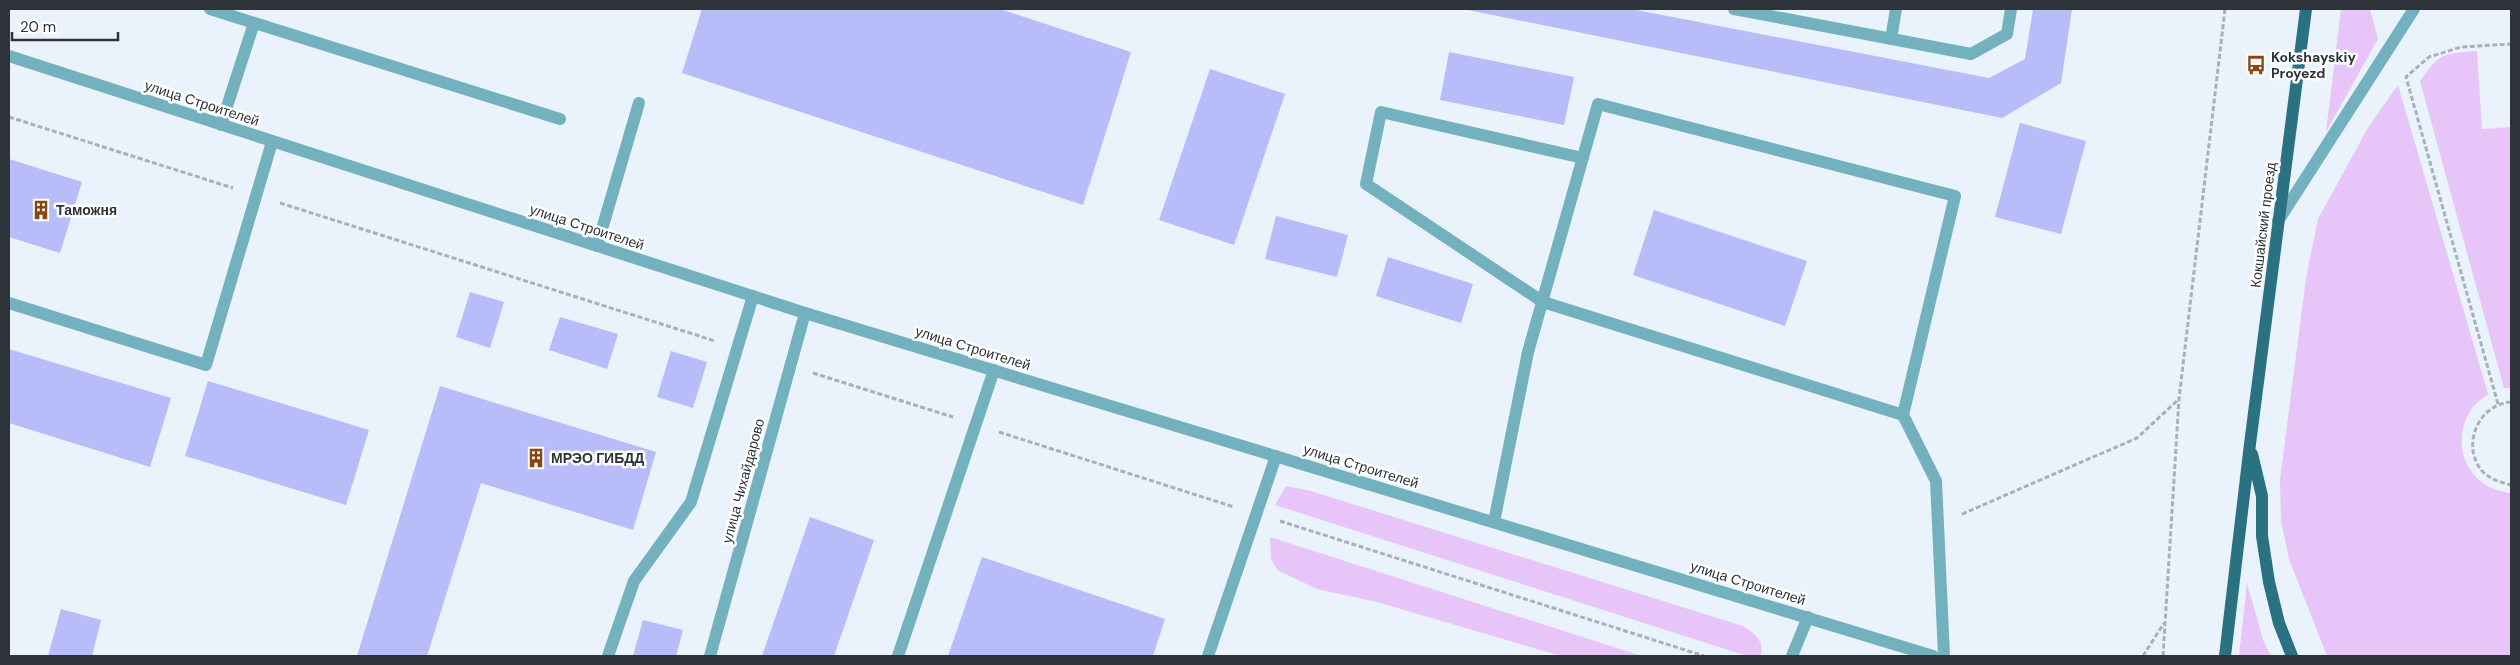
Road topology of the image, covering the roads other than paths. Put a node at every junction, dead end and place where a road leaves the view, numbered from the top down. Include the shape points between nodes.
1 (210, 9) edge
2 (1734, 9) edge
3 (1896, 9) edge
4 (2011, 9) edge
5 (2306, 9) edge
6 (2414, 9) edge
7 (1796, 15) edge
8 (254, 23) junction
9 (1891, 39) junction
10 (9, 56) edge
11 (640, 103) dead end
12 (560, 119) dead end
13 (221, 125) junction
14 (272, 142) junction
15 (1583, 158) junction
16 (2278, 221) junction
17 (597, 246) junction
18 (753, 296) junction
19 (1543, 302) junction
20 (9, 303) edge
21 (804, 313) junction
22 (994, 370) junction
23 (1903, 415) junction
24 (2250, 444) junction
25 (1276, 456) junction
26 (1494, 522) junction
27 (1808, 617) junction
28 (608, 656) edge
29 (710, 656) edge
30 (898, 656) edge
31 (1208, 656) edge
32 (1792, 656) edge
33 (1933, 656) edge
34 (1944, 656) edge
35 (2225, 656) edge
36 (2292, 656) edge

1 - 8 street
2 - 7 street
3 - 9 street
4 - 9 street via 2006,34 1971,54
5 - 16 main road, Кокшайский проезд
6 - 16 street
7 - 9 street
8 - 12 street
8 - 13 street
10 - 13 street, улица Строителей
11 - 17 street
13 - 14 street, улица Строителей
14 - 17 street, улица Строителей
14 - 20 street via 206,365
15 - 19 street
15 - 19 street via 1381,112 1366,184
15 - 23 street via 1598,104 1955,196
16 - 24 main road, Кокшайский проезд
17 - 18 street, улица Строителей
18 - 21 street, улица Строителей
18 - 28 street via 691,502 634,581
19 - 23 street
19 - 26 street via 1528,352
21 - 22 street, улица Строителей
21 - 29 street, улица Чихайдарово
22 - 25 street, улица Строителей
22 - 30 street
23 - 34 street via 1936,481
24 - 35 main road, Кокшайский проезд
24 - 36 main road via 2262,496 2262,536 2269,582 2279,623
25 - 26 street, улица Строителей
25 - 31 street
26 - 27 street, улица Строителей
27 - 32 street
27 - 33 street, улица Строителей

